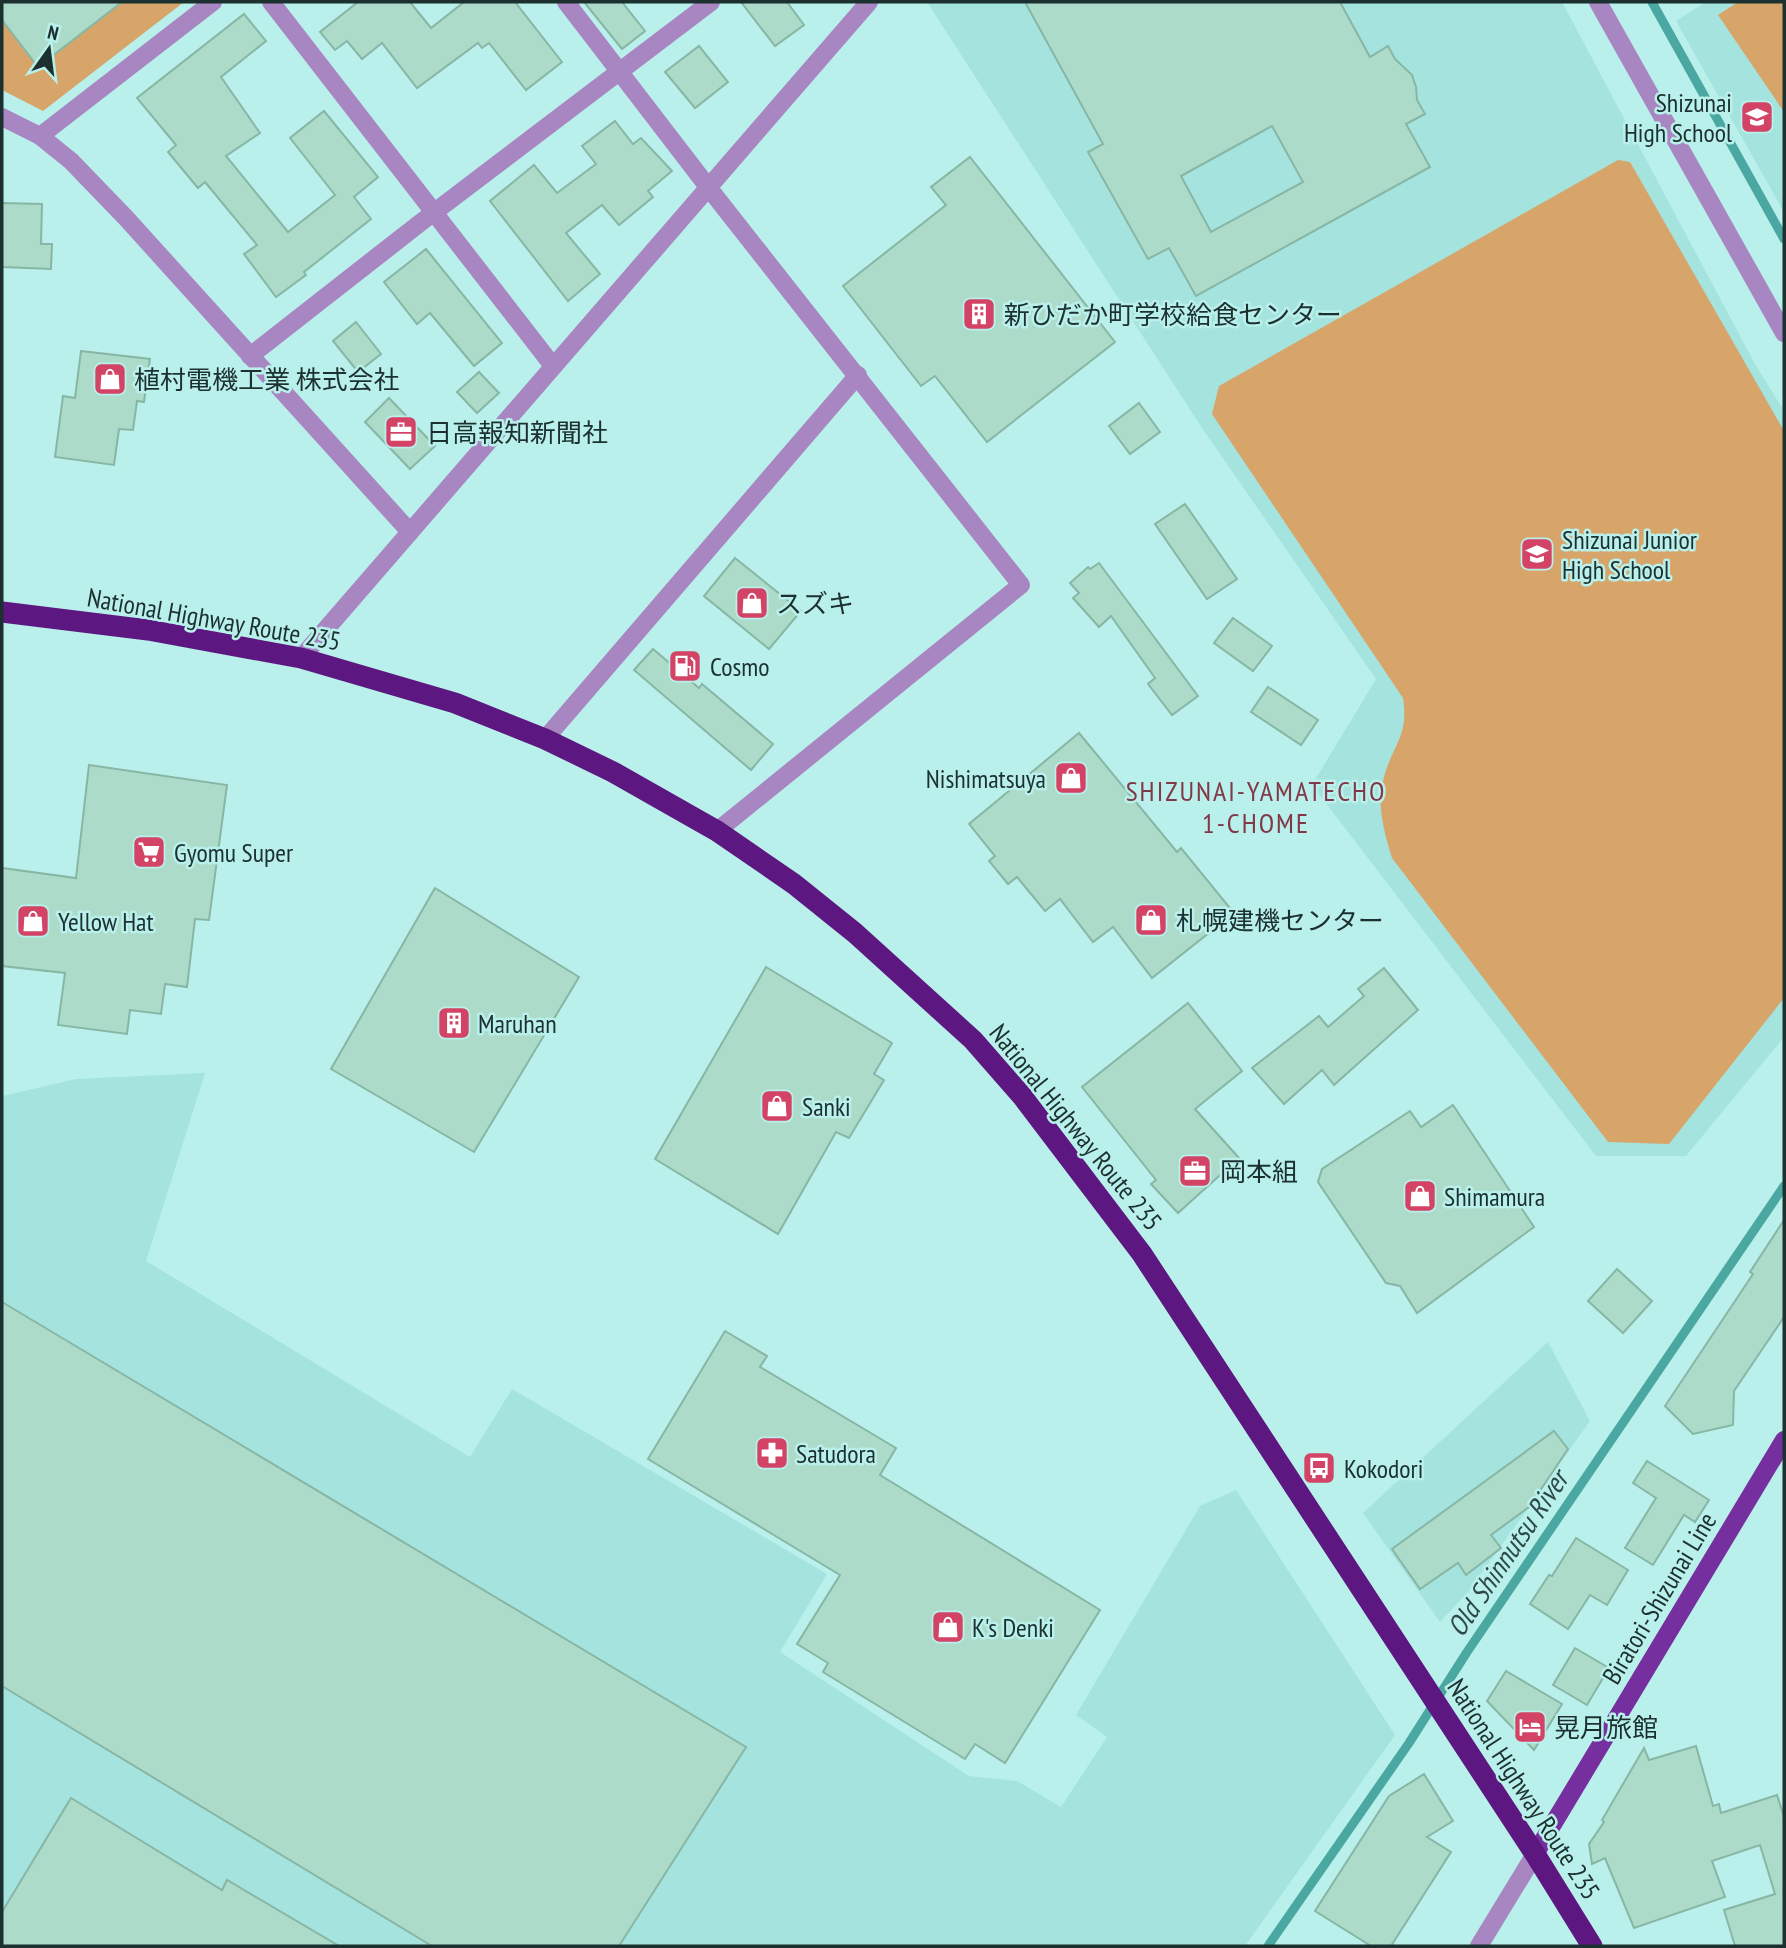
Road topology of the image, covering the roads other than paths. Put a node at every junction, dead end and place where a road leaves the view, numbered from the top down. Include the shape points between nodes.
1 (213, 2) edge
2 (271, 2) edge
3 (566, 2) edge
4 (710, 2) edge
5 (1598, 2) edge
6 (866, 3) edge
7 (619, 70) junction
8 (2, 117) edge
9 (40, 136) junction
10 (708, 187) junction
11 (433, 212) junction
12 (1784, 333) edge
13 (250, 356) junction
14 (553, 366) junction
15 (858, 375) junction
16 (410, 532) junction
17 (2, 612) edge
18 (301, 658) junction
19 (545, 739) junction
20 (717, 831) junction
21 (1784, 1440) edge
22 (1535, 1854) junction
23 (1479, 1946) edge
24 (1592, 1946) edge

1 - 9 street
2 - 11 street
3 - 7 street
4 - 7 street
5 - 12 street
6 - 10 street
7 - 10 street
7 - 11 street
8 - 9 street
9 - 13 street via 126,218
10 - 14 street
10 - 15 street
11 - 13 street
11 - 14 street
13 - 16 street
14 - 16 street
15 - 19 street
15 - 20 street via 1021,585
16 - 18 street
17 - 18 highway, National Highway Route 235 via 148,630
18 - 19 highway, National Highway Route 235 via 455,703
19 - 20 highway, National Highway Route 235
20 - 22 highway, National Highway Route 235 via 794,884 883,957 973,1040 1022,1096 1142,1254
21 - 22 main road, Biratori-Shizunai Line
22 - 23 street
22 - 24 highway, National Highway Route 235

